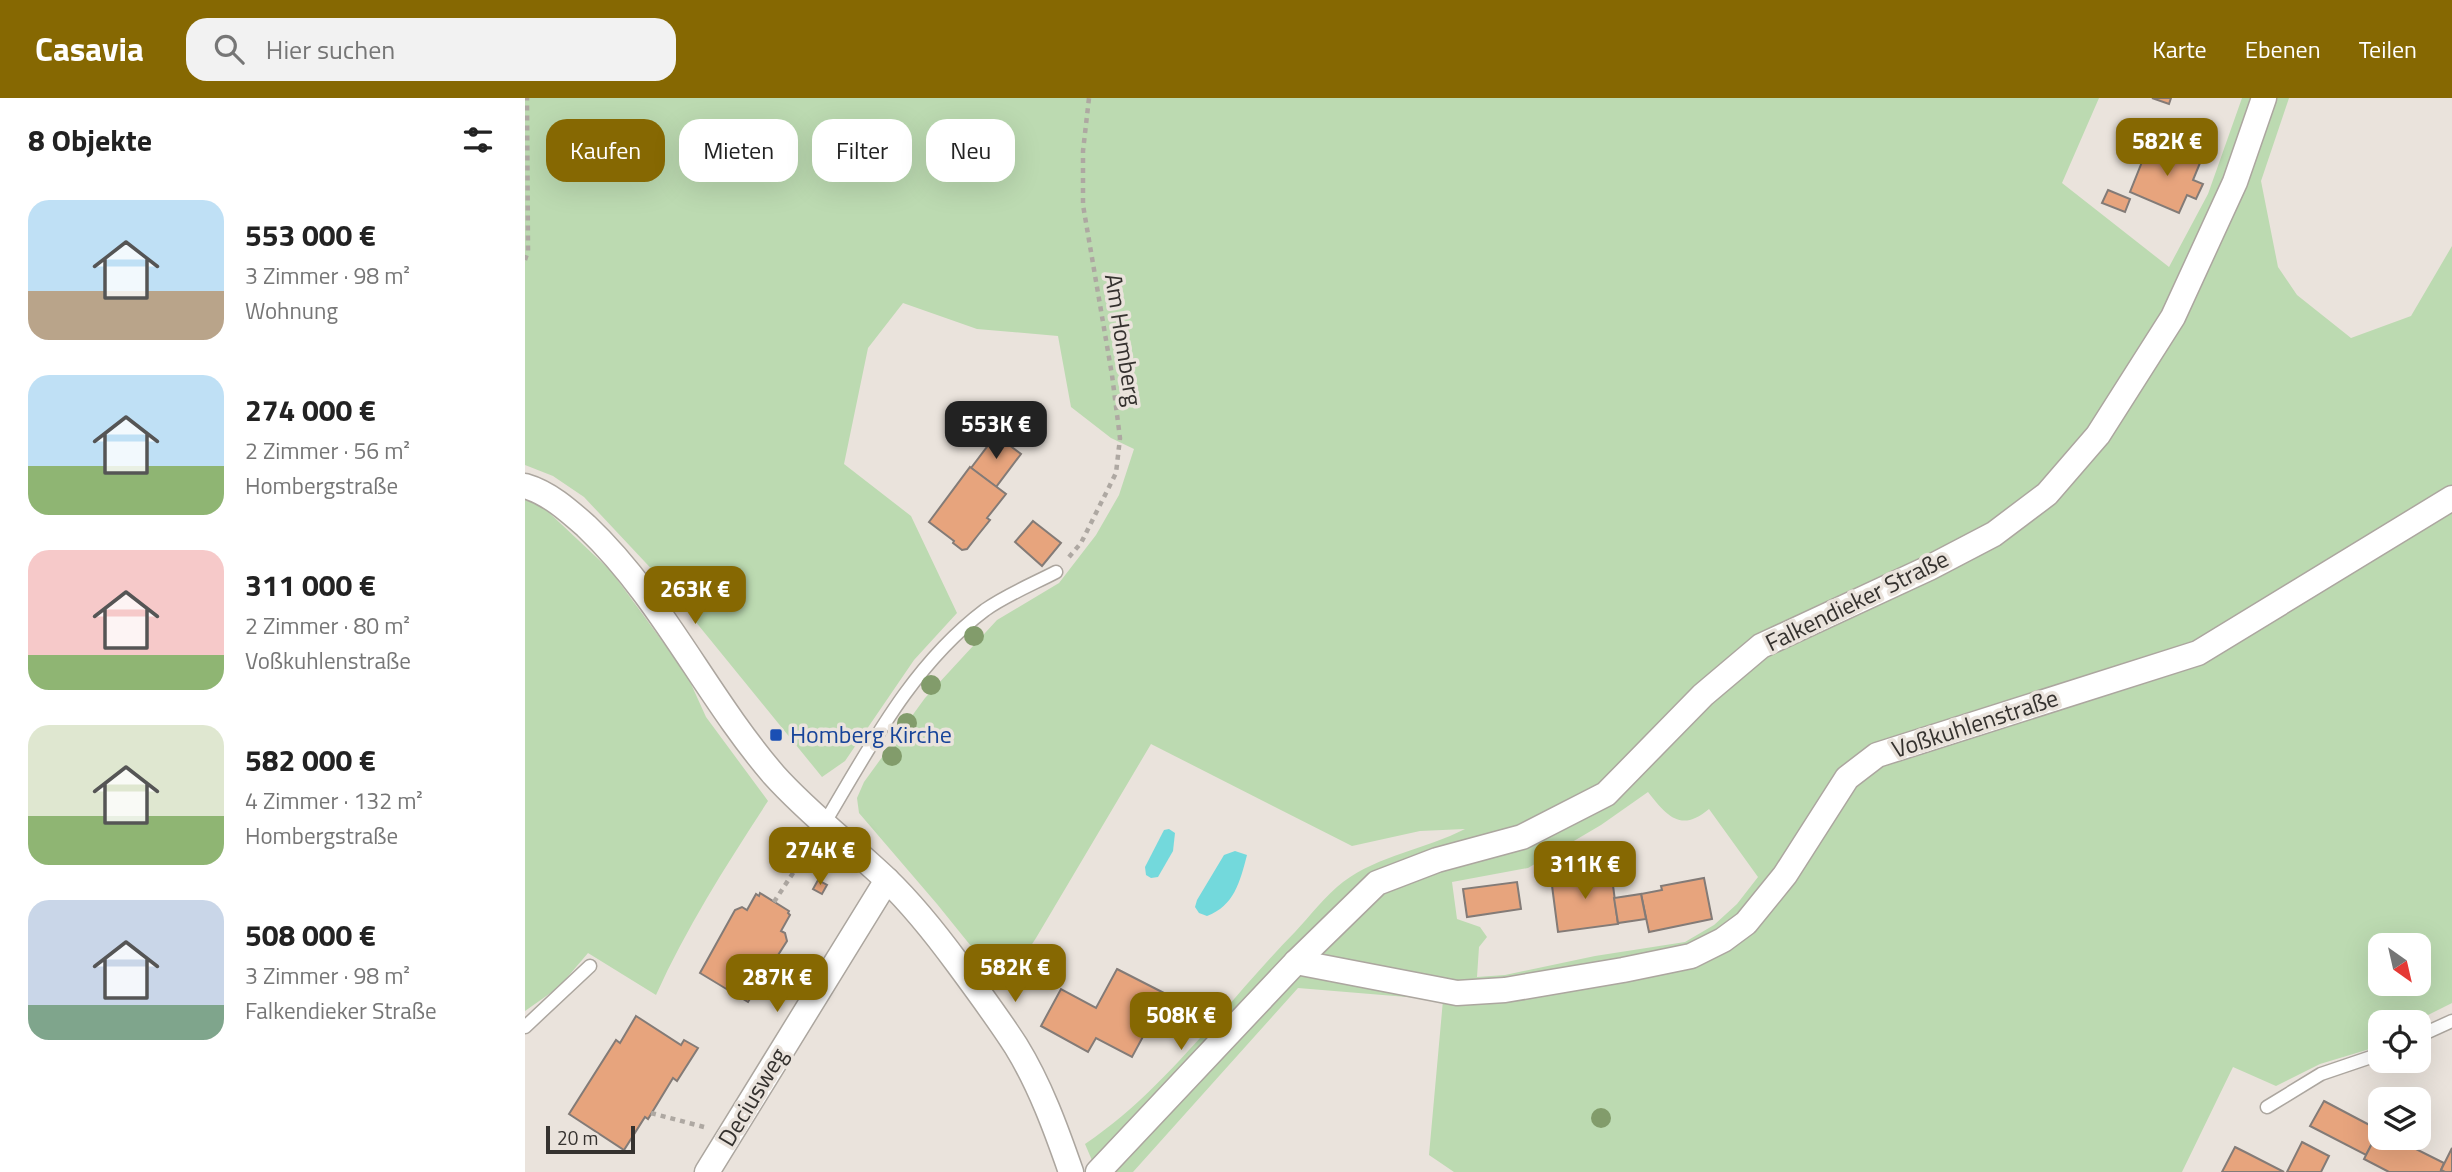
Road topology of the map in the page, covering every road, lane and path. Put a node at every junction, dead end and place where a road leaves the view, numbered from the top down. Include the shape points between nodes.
1 (527, 98) edge
2 (1089, 98) edge
3 (2264, 98) edge
4 (525, 260) edge
5 (525, 486) edge
6 (2452, 498) edge
7 (1056, 572) joint
8 (824, 824) junction
9 (887, 880) junction
10 (775, 902) dead end
11 (1296, 962) junction
12 (590, 966) dead end
13 (2452, 1021) edge
14 (525, 1027) edge
15 (2431, 1031) edge
16 (2368, 1058) edge
17 (2267, 1107) dead end
18 (651, 1113) dead end
19 (727, 1139) junction
20 (707, 1172) edge
21 (1071, 1172) edge
22 (1098, 1172) edge

1 - 4 path
2 - 7 path, Am Homberg via 1083,205 1120,438 1116,473 1081,543
3 - 11 street, Falkendieker Straße via 2235,182 2173,317 2098,435 2047,494 1994,534 1761,646 1703,695 1606,794 1522,837 1437,860 1377,883
5 - 8 street via 540,490 569,511 609,548 774,774
6 - 11 street, Voßkuhlenstraße via 2198,653 1877,755 1847,778 1786,874 1746,923 1691,956 1505,990 1457,993
7 - 8 lane via 986,609 937,653 897,703
8 - 9 street
8 - 10 path
9 - 19 street, Deciusweg
9 - 21 street via 928,923 1017,1048 1038,1087
11 - 22 street, Falkendieker Straße
12 - 14 lane
13 - 15 lane
16 - 17 lane via 2321,1074
18 - 19 path via 710,1129
19 - 20 street, Deciusweg

